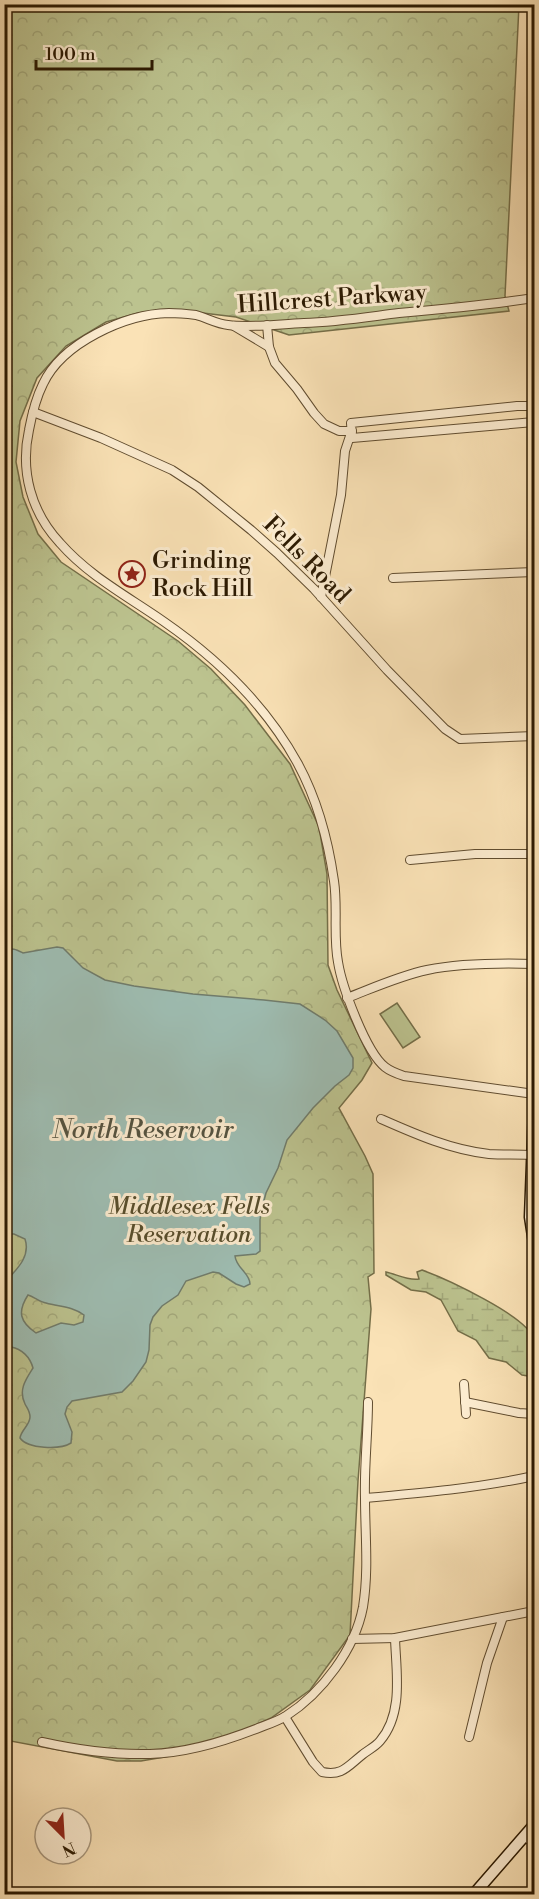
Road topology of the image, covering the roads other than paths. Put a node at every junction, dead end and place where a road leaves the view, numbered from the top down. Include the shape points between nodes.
1 (534, 298) edge
2 (232, 325) junction
3 (267, 325) junction
4 (269, 347) junction
5 (534, 406) edge
6 (33, 412) junction
7 (534, 422) edge
8 (352, 431) junction
9 (534, 572) edge
10 (393, 578) dead end
11 (321, 597) junction
12 (534, 736) edge
13 (534, 854) edge
14 (410, 860) dead end
15 (534, 964) edge
16 (347, 998) junction
17 (534, 1094) edge
18 (534, 1110) edge
19 (381, 1119) dead end
20 (531, 1155) junction
21 (534, 1243) edge
22 (464, 1384) dead end
23 (368, 1402) dead end
24 (465, 1402) junction
25 (466, 1414) dead end
26 (534, 1414) edge
27 (534, 1476) edge
28 (365, 1498) junction
29 (534, 1611) edge
30 (503, 1617) junction
31 (395, 1638) junction
32 (352, 1639) junction
33 (285, 1717) junction
34 (469, 1737) dead end
35 (42, 1742) dead end
36 (534, 1825) edge
37 (530, 1840) edge
38 (254, 1893) edge
39 (265, 1894) edge
40 (474, 1894) edge

1 - 3 street, Hillcrest Parkway via 334,322
2 - 3 street, Hillcrest Parkway
2 - 4 street
2 - 6 street, Hillcrest Parkway via 170,313 116,324 65,355 44,382
3 - 4 street
4 - 8 street via 275,363 324,424 339,431
5 - 8 street via 351,423
6 - 11 street, Fells Road via 172,470 251,530
6 - 16 street, Hillcrest Parkway via 25,447 28,483 37,512 57,541 82,567 206,653 266,714 289,747 321,817 335,884 337,961
7 - 8 street via 352,438
8 - 11 street via 345,451 341,495
9 - 10 street
11 - 12 street, Fells Road via 387,670 445,729 460,739
13 - 14 street
15 - 16 street via 490,963 427,970
16 - 17 street, Hillcrest Parkway via 369,1045 385,1067 404,1076
18 - 20 main road
19 - 20 street via 452,1146 488,1154
20 - 21 main road via 530,1217
22 - 24 street
23 - 28 street
24 - 25 street
24 - 26 street
27 - 28 street via 456,1490
28 - 32 street via 363,1608
29 - 30 street
30 - 31 street
30 - 34 street
31 - 32 street
31 - 33 street via 397,1701 388,1728 382,1739 352,1764 337,1773 322,1772
32 - 33 street via 322,1683
33 - 35 street via 203,1746 153,1754 111,1754
36 - 37 main road
37 - 40 main road
38 - 39 street

